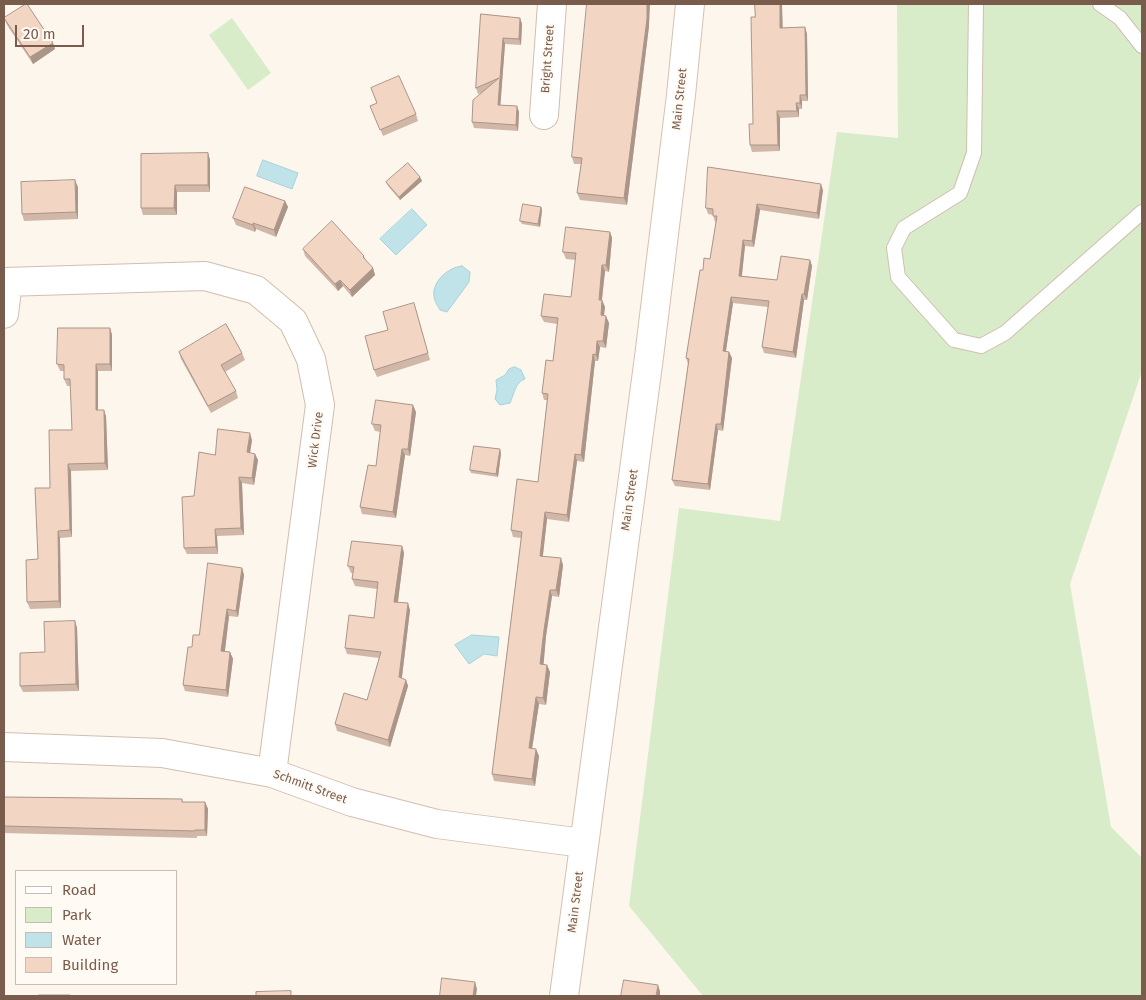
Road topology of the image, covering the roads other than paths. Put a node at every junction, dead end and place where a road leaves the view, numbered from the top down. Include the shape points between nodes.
1 (552, 4) edge
2 (690, 4) edge
3 (976, 4) edge
4 (1100, 4) edge
5 (1140, 38) edge
6 (544, 114) dead end
7 (1142, 212) edge
8 (6, 282) edge
9 (4, 314) edge
10 (4, 747) edge
11 (272, 773) junction
12 (584, 843) junction
13 (564, 996) edge

1 - 6 street, Bright Street
2 - 12 street, Main Street via 649,357
3 - 7 lane via 974,153 960,193 904,228 894,248 898,277 954,340 980,346 1005,334
4 - 5 lane
8 - 9 street
8 - 11 street, Wick Drive via 205,276 256,290 293,321 311,359 320,405
10 - 11 street, Schmitt Street via 162,753
11 - 12 street, Schmitt Street via 352,802 437,824
12 - 13 street, Main Street

